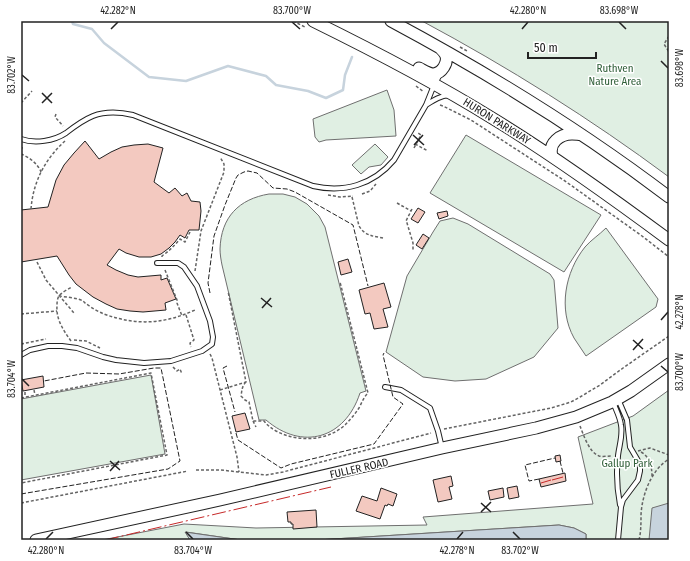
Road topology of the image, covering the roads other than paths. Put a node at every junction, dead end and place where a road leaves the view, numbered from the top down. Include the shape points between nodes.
1 (313, 21) edge
2 (391, 21) edge
3 (440, 47) junction
4 (376, 52) junction
5 (442, 70) junction
6 (435, 84) junction
7 (456, 96) junction
8 (426, 105) junction
9 (582, 135) junction
10 (21, 139) edge
11 (552, 156) junction
12 (669, 197) edge
13 (669, 240) edge
14 (157, 263) dead end
15 (21, 355) edge
16 (669, 364) edge
17 (385, 387) dead end
18 (615, 400) junction
19 (442, 448) junction
20 (621, 507) junction
21 (36, 540) edge
22 (618, 540) edge

1 - 4 main road, HURON PARKWAY
2 - 3 main road
3 - 5 main road via 447,58
3 - 9 main road
4 - 5 main road via 390,52 433,74
4 - 6 main road, HURON PARKWAY
5 - 6 lane
6 - 7 main road, HURON PARKWAY
6 - 8 lane
7 - 8 lane via 440,96
7 - 11 main road, HURON PARKWAY
8 - 10 lane via 389,166 366,182 341,189 313,186 124,113 103,113 94,116 59,137 49,140
9 - 11 main road via 560,136 551,146
9 - 12 main road
11 - 13 main road, HURON PARKWAY
14 - 15 lane via 178,263 184,267 197,286 213,337 212,344 202,351 166,362 144,363 103,357 78,348 62,346 48,346
16 - 18 main road, FULLER ROAD
17 - 19 lane via 401,390 430,408
18 - 19 main road, FULLER ROAD via 576,417
18 - 20 lane via 622,427 617,483
18 - 20 lane via 626,420 630,447 640,464 638,480
19 - 21 main road, FULLER ROAD
20 - 22 lane

